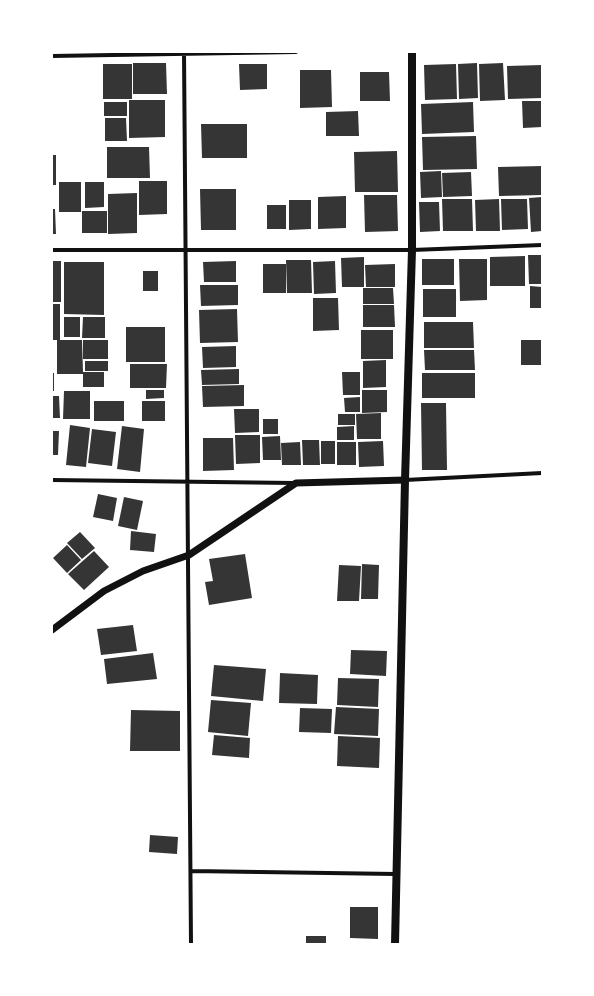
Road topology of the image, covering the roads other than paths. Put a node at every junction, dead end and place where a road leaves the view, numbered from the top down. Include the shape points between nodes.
1 (296, 52) edge
2 (412, 52) edge
3 (184, 53) edge
4 (52, 56) edge
5 (542, 245) edge
6 (52, 250) edge
7 (412, 250) junction
8 (185, 251) junction
9 (542, 473) edge
10 (52, 480) edge
11 (406, 480) junction
12 (187, 482) junction
13 (296, 484) junction
14 (188, 555) junction
15 (52, 630) edge
16 (191, 872) junction
17 (396, 874) junction
18 (191, 944) edge
19 (395, 944) edge

1 - 3 street
2 - 7 main road
3 - 4 street
3 - 8 street
5 - 7 street
6 - 8 street
7 - 8 street
7 - 11 main road
8 - 12 street
9 - 11 street
10 - 12 street
11 - 13 street
11 - 17 main road
12 - 13 street
12 - 14 street
13 - 14 street
14 - 15 street via 143,571 104,591
14 - 16 street
16 - 17 street
16 - 18 street
17 - 19 main road

